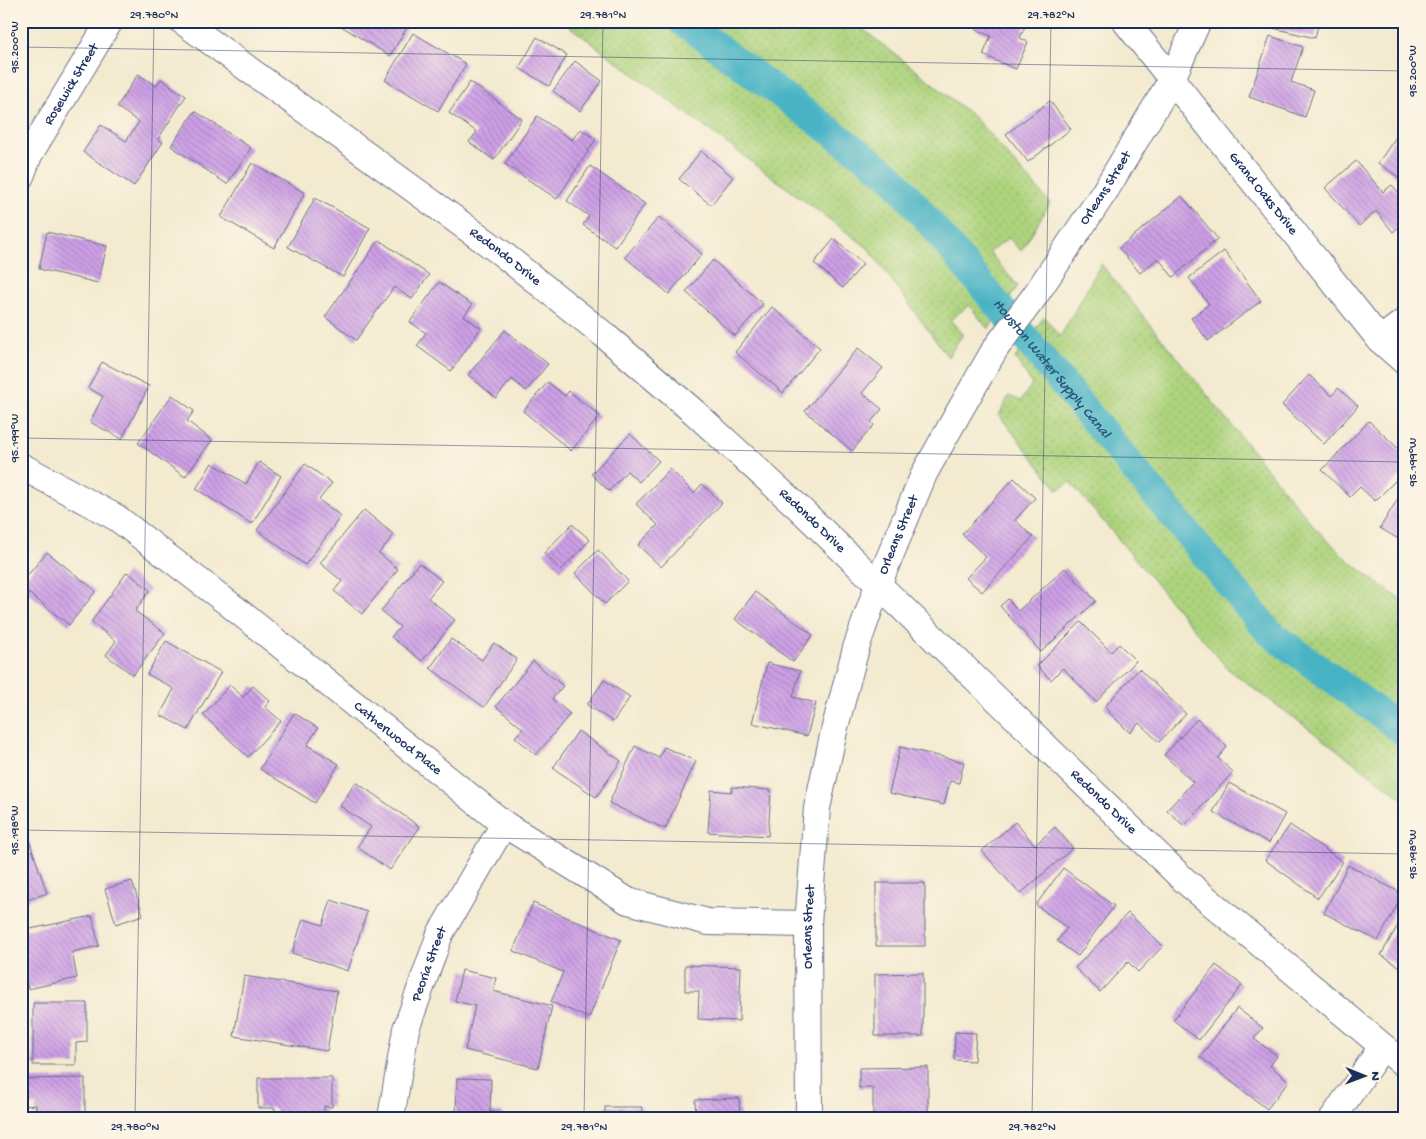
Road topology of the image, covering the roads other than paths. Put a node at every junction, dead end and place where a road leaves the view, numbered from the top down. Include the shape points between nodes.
1 (110, 21) edge
2 (182, 21) edge
3 (1125, 21) edge
4 (1198, 21) edge
5 (1171, 81) junction
6 (21, 176) edge
7 (1405, 321) edge
8 (1380, 340) junction
9 (1405, 362) edge
10 (21, 466) edge
11 (878, 585) junction
12 (504, 824) junction
13 (808, 924) junction
14 (1382, 1047) junction
15 (1405, 1065) edge
16 (391, 1118) edge
17 (809, 1118) edge
18 (1333, 1118) edge

1 - 6 street, Rosewick Street via 29,155
2 - 11 street, Redondo Drive via 500,252 603,334 792,500
3 - 5 street, Grand Oaks Drive
4 - 5 street, Orleans Street
5 - 8 street, Grand Oaks Drive
5 - 11 street, Orleans Street via 1105,191 995,349 924,474
7 - 8 street
8 - 9 street, Grand Oaks Drive
10 - 12 street, Catherwood Place via 117,518
11 - 13 street, Orleans Street via 856,648 817,808
11 - 14 street, Redondo Drive via 1184,880
12 - 13 street, Catherwood Place via 628,901 708,922
12 - 16 street, Peoria Street via 440,934 406,1029
13 - 17 street, Orleans Street
14 - 15 street, Redondo Drive
14 - 18 street

